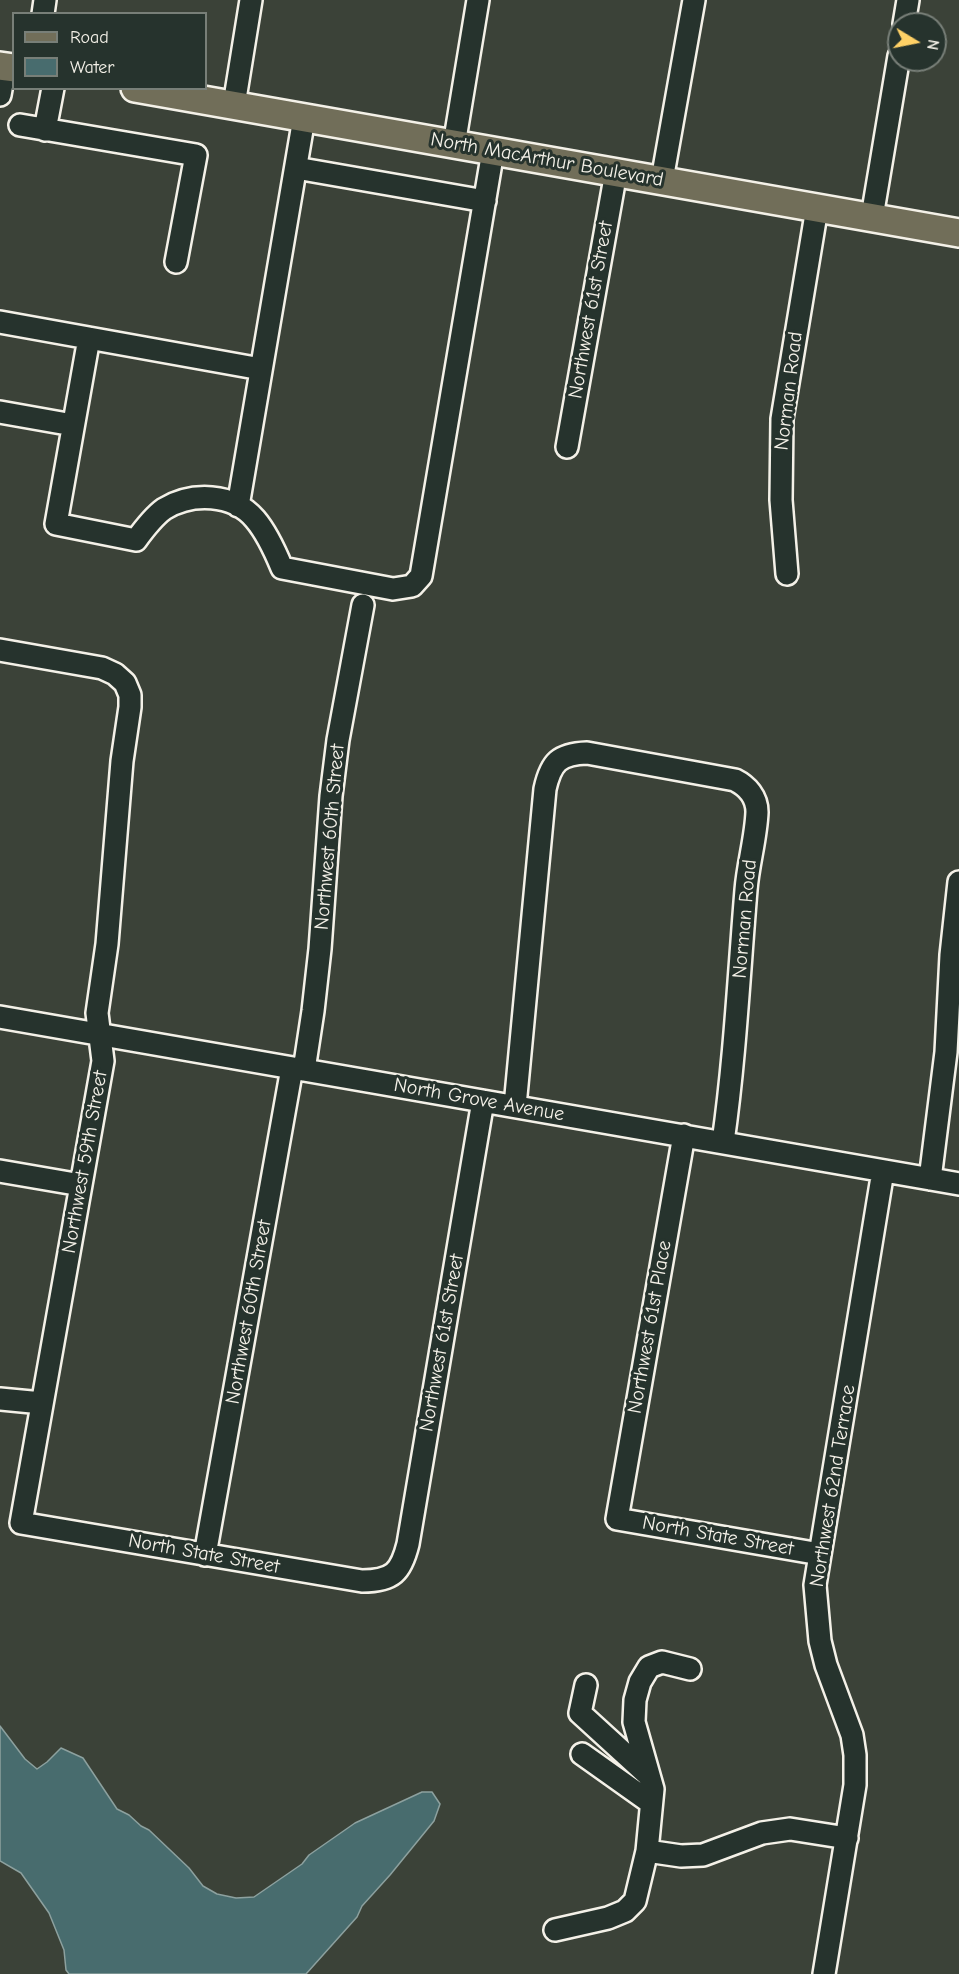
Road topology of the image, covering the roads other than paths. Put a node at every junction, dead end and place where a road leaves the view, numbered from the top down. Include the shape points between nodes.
1 (251, 0) edge
2 (478, 0) edge
3 (694, 0) edge
4 (6, 67) edge
5 (896, 72) edge
6 (53, 90) edge
7 (147, 90) edge
8 (0, 95) edge
9 (234, 105) junction
10 (304, 118) junction
11 (20, 125) dead end
12 (45, 129) junction
13 (454, 144) junction
14 (493, 151) junction
15 (296, 168) junction
16 (616, 172) junction
17 (662, 180) junction
18 (485, 201) junction
19 (817, 208) junction
20 (872, 217) junction
21 (959, 232) edge
22 (176, 262) dead end
23 (0, 322) edge
24 (89, 338) junction
25 (261, 369) junction
26 (0, 412) edge
27 (74, 425) junction
28 (567, 447) dead end
29 (238, 506) junction
30 (787, 574) dead end
31 (363, 605) dead end
32 (0, 650) edge
33 (959, 882) edge
34 (0, 1017) edge
35 (100, 1034) junction
36 (298, 1069) junction
37 (483, 1101) junction
38 (515, 1106) junction
39 (684, 1135) junction
40 (723, 1142) junction
41 (0, 1171) edge
42 (884, 1172) junction
43 (930, 1179) junction
44 (959, 1184) edge
45 (81, 1185) junction
46 (0, 1399) edge
47 (42, 1403) junction
48 (617, 1519) joint
49 (21, 1523) joint
50 (820, 1554) junction
51 (205, 1555) junction
52 (387, 1578) joint
53 (690, 1669) dead end
54 (586, 1685) dead end
55 (582, 1754) dead end
56 (649, 1776) junction
57 (651, 1803) junction
58 (847, 1838) junction
59 (647, 1851) junction
60 (555, 1930) dead end
61 (824, 1974) edge

1 - 9 street
2 - 13 street
3 - 17 street
4 - 8 street
5 - 20 street
6 - 12 street
7 - 9 main road, North MacArthur Boulevard
9 - 10 main road, North MacArthur Boulevard
10 - 13 main road, North MacArthur Boulevard
10 - 15 street
11 - 12 street
12 - 22 street via 196,155
13 - 14 main road, North MacArthur Boulevard
14 - 16 main road, North MacArthur Boulevard
14 - 18 street
15 - 18 street
15 - 25 street
16 - 17 main road, North MacArthur Boulevard
16 - 28 street, Northwest 61st Street
17 - 19 main road, North MacArthur Boulevard
18 - 29 street via 421,576 412,586 393,589 282,568 254,518
19 - 20 main road, North MacArthur Boulevard
19 - 30 street, Norman Road via 782,419 781,500
20 - 21 main road, North MacArthur Boulevard
23 - 24 street
24 - 25 street
24 - 27 street
25 - 29 street
26 - 27 street
27 - 29 street via 56,524 136,540 164,509 183,501 200,496
31 - 36 street, Northwest 60th Street via 334,774 313,1011
32 - 35 street, Northwest 59th Street via 102,668 125,683 130,695 97,1013
33 - 43 street via 946,1052
34 - 35 street, North Grove Avenue
35 - 36 street, North Grove Avenue
35 - 45 street, Northwest 59th Street via 103,1061
36 - 37 street, North Grove Avenue
36 - 51 street, Northwest 60th Street
37 - 38 street, North Grove Avenue
37 - 52 street, Northwest 61st Street via 408,1544 399,1570
38 - 39 street, North Grove Avenue
38 - 40 street, Norman Road via 544,789 555,762 570,754 587,753 735,780 753,796 757,811 746,887 732,1078
39 - 40 street, North Grove Avenue
39 - 48 street, Northwest 61st Place
40 - 42 street, North Grove Avenue
41 - 45 street
42 - 43 street, North Grove Avenue
42 - 50 street, Northwest 62nd Terrace
43 - 44 street, North Grove Avenue
45 - 47 street, Northwest 59th Street
46 - 47 street
47 - 49 street, Northwest 59th Street
48 - 50 street, North State Street
49 - 51 street, North State Street
50 - 58 street, Northwest 62nd Terrace via 815,1585 820,1641 852,1735 855,1755
51 - 52 street, North State Street via 362,1581
53 - 56 street via 663,1662 649,1667 639,1682 634,1722
54 - 56 street via 580,1713
55 - 57 street
56 - 57 street via 653,1789
57 - 59 street
58 - 59 street via 776,1830 703,1855
58 - 61 street, Northwest 62nd Terrace
59 - 60 street via 638,1893 626,1911

